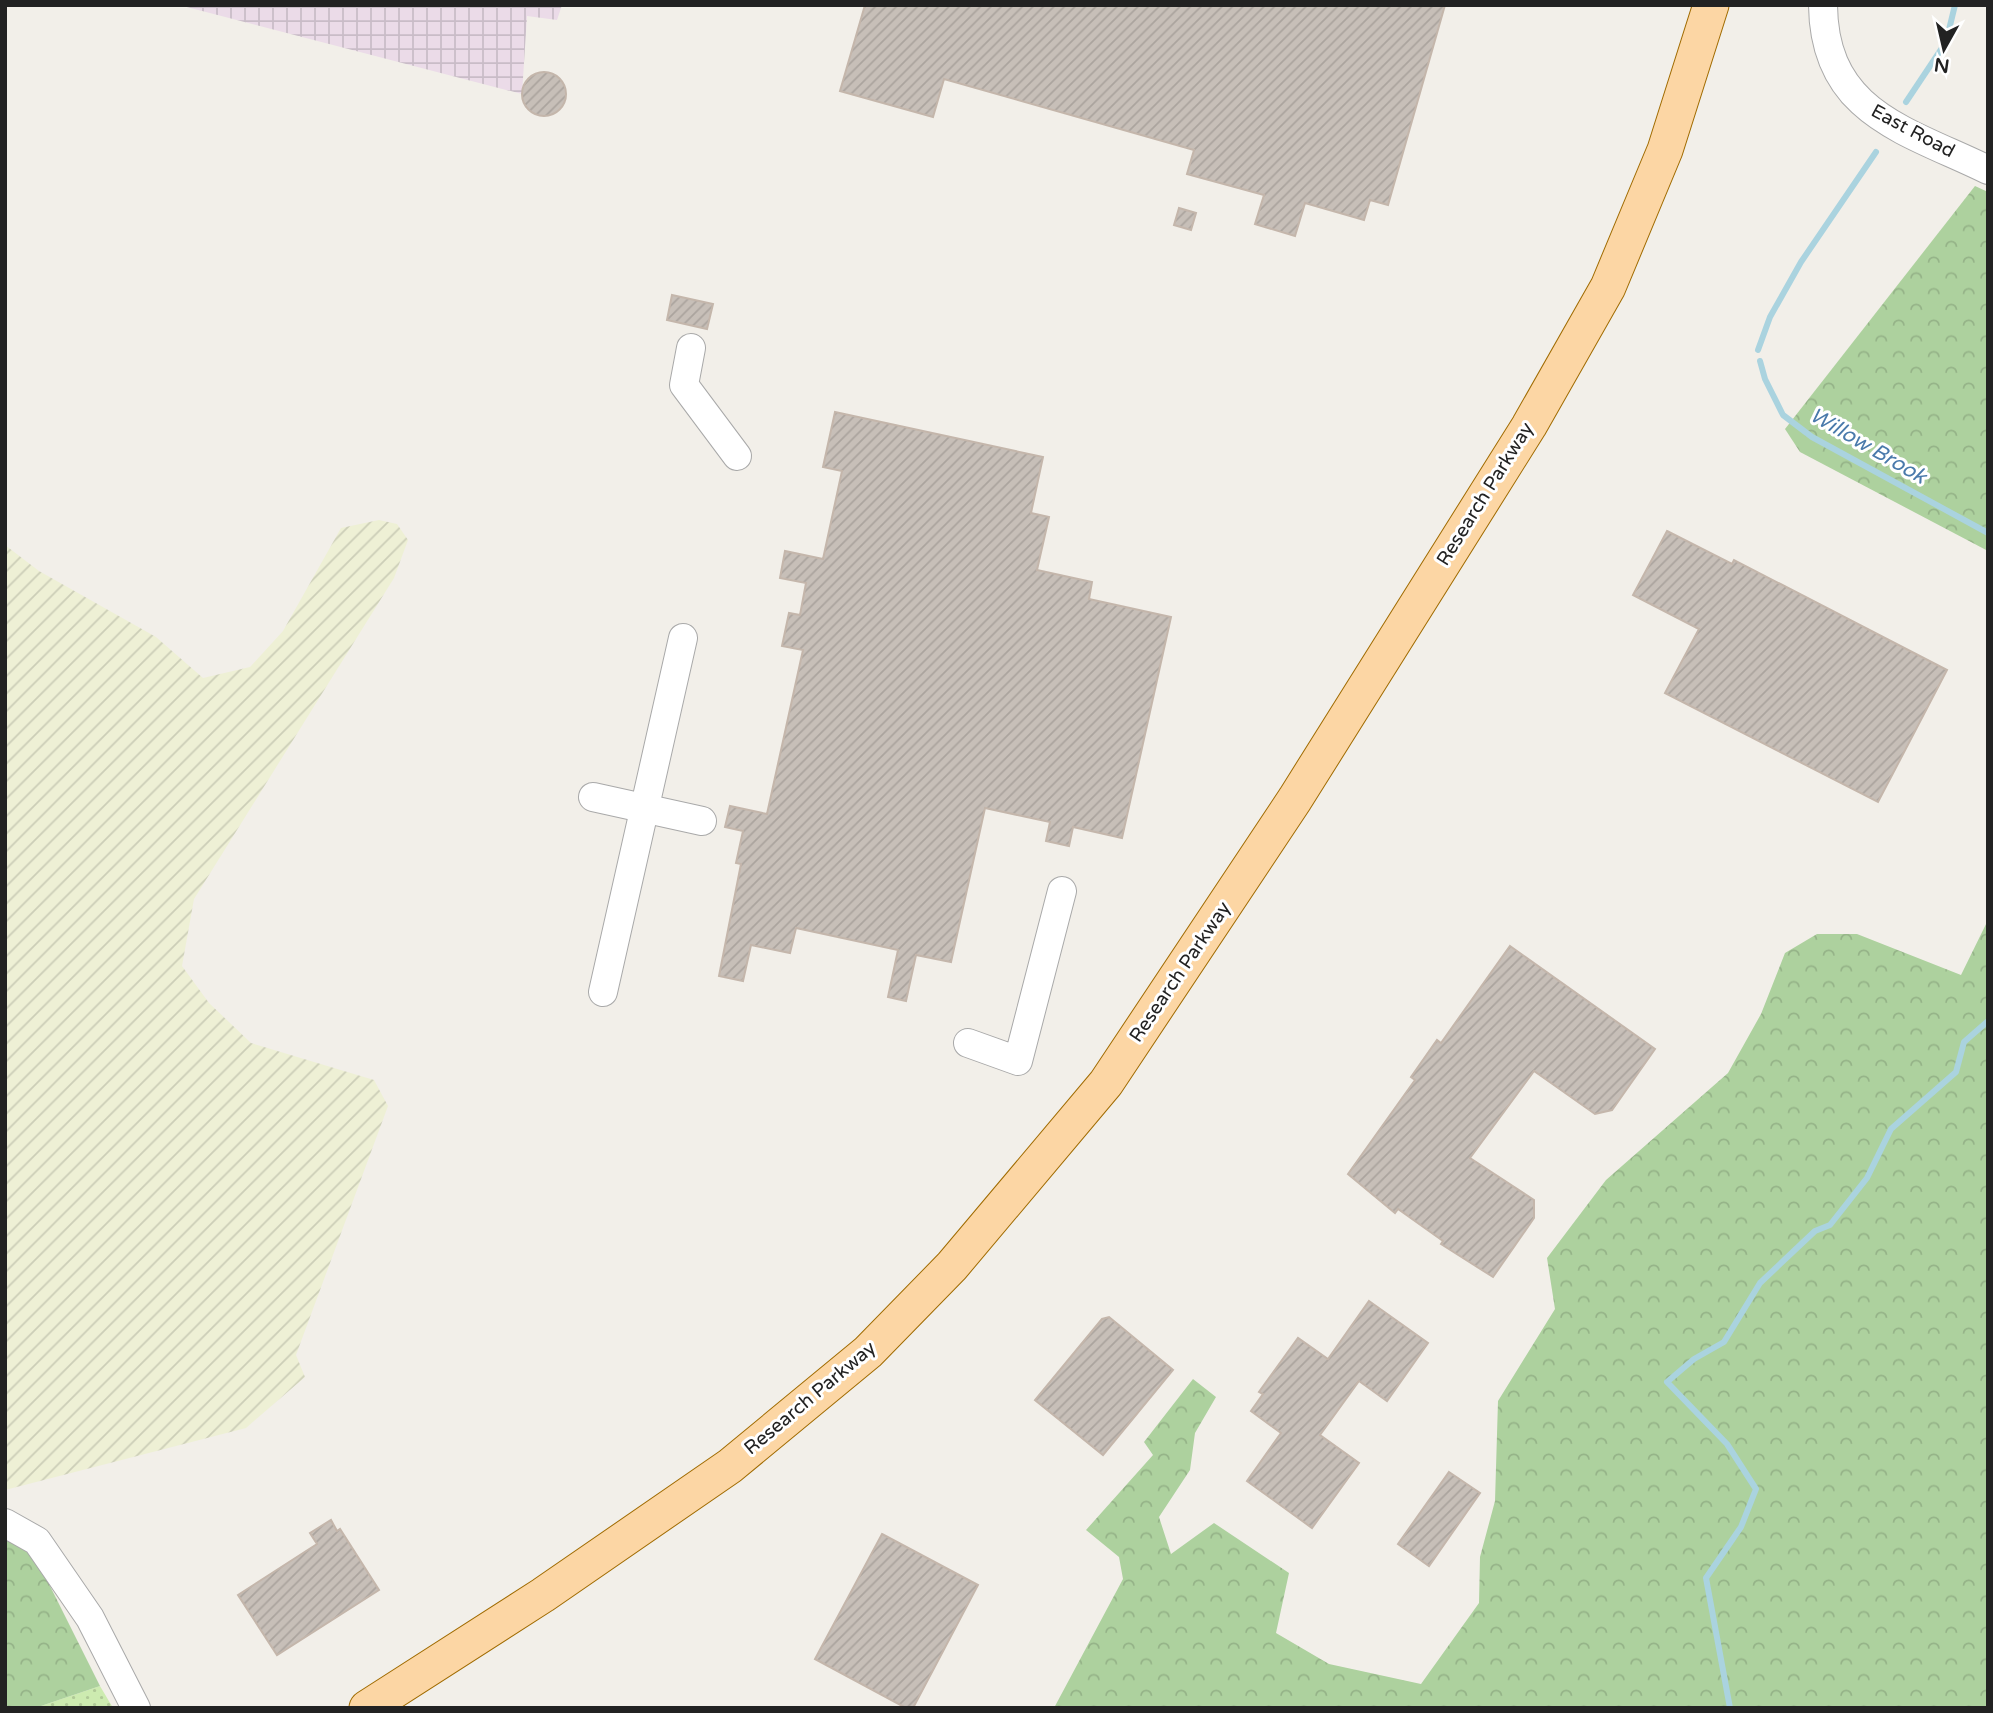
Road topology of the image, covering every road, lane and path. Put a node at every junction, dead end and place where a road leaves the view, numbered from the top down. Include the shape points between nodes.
1 (1711, 5) edge
2 (1822, 5) edge
3 (1988, 170) edge
4 (691, 348) dead end
5 (737, 456) dead end
6 (683, 638) dead end
7 (593, 797) dead end
8 (644, 808) junction
9 (702, 821) dead end
10 (1062, 891) dead end
11 (604, 992) dead end
12 (968, 1043) dead end
13 (5, 1523) edge
14 (136, 1708) edge
15 (367, 1708) edge

1 - 15 main road, Research Parkway via 1665,150 1608,287 1529,426 1295,799 1106,1083 952,1266 868,1352 730,1466 543,1595
2 - 3 street, East Road via 1829,55 1851,93 1890,122
4 - 5 street via 684,386
6 - 8 street
7 - 8 street
8 - 9 street
8 - 11 street
10 - 12 street via 1018,1061
13 - 14 street via 37,1541 90,1618

